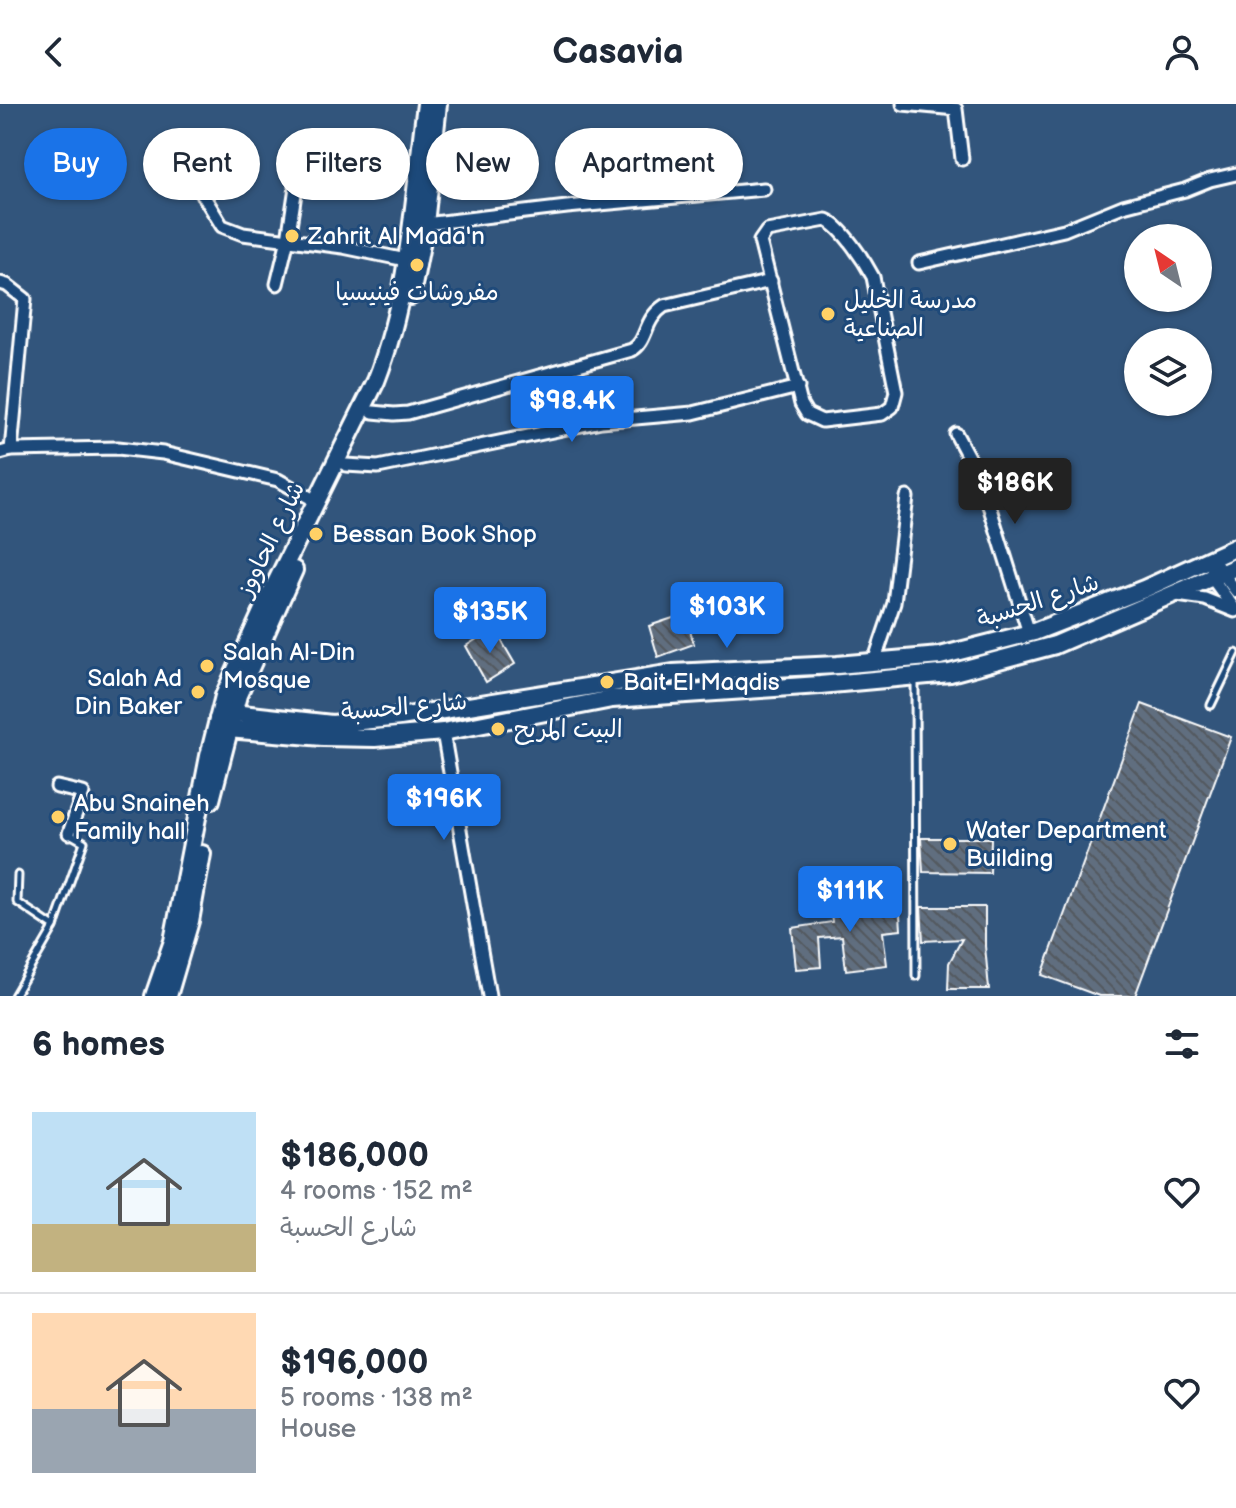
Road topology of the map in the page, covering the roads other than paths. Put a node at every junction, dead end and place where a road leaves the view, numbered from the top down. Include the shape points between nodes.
1 (426, 104) edge
2 (438, 104) edge
3 (903, 104) edge
4 (962, 159) dead end
5 (1236, 174) edge
6 (764, 189) dead end
7 (206, 200) edge
8 (294, 200) edge
9 (425, 224) junction
10 (288, 239) junction
11 (406, 260) junction
12 (919, 263) dead end
13 (771, 281) junction
14 (0, 283) edge
15 (277, 284) dead end
16 (798, 387) junction
17 (373, 412) junction
18 (956, 434) dead end
19 (6, 452) edge
20 (346, 465) junction
21 (907, 497) dead end
22 (316, 501) junction
23 (1236, 547) edge
24 (1211, 558) junction
25 (1224, 572) edge
26 (1236, 591) edge
27 (1172, 595) junction
28 (1236, 612) edge
29 (1029, 633) junction
30 (1236, 653) edge
31 (874, 662) junction
32 (915, 676) junction
33 (1211, 705) dead end
34 (226, 721) junction
35 (443, 732) junction
36 (57, 787) dead end
37 (69, 833) joint
38 (18, 875) dead end
39 (54, 927) junction
40 (916, 976) dead end
41 (14, 996) edge
42 (154, 996) edge
43 (168, 996) edge
44 (489, 996) edge

1 - 11 main road, شارع الحاووز
2 - 9 main road, شارع الحاووز
3 - 4 street via 956,109
5 - 12 street via 1123,206 1064,230
6 - 9 street
7 - 10 street via 222,226
8 - 10 street
9 - 17 main road, شارع الحاووز via 397,357
10 - 11 street
10 - 15 street
11 - 22 main road, شارع الحاووز via 389,349
13 - 16 street
13 - 16 street via 760,246 762,235 823,220 836,225 873,277 896,392 892,407 882,414 817,420 803,408
13 - 17 street via 664,306 632,350 408,413
14 - 19 street via 25,299
16 - 20 street via 693,413 601,421 378,467
17 - 20 main road, شارع الحاووز
18 - 29 street via 982,483
19 - 22 street via 118,448 163,453 278,480
20 - 34 main road, شارع الحاووز
21 - 31 street via 894,603
22 - 34 main road, شارع الحاووز via 224,696
23 - 24 main road, شارع الحسبة
24 - 25 street
24 - 29 main road, شارع الحسبة
25 - 26 street
25 - 27 main road, شارع الحسبة
25 - 28 street
27 - 28 street via 1205,599
27 - 32 main road, شارع الحسبة via 1055,645 950,673
29 - 31 main road, شارع الحسبة via 940,656
30 - 33 lane
31 - 34 main road, شارع الحسبة via 673,673 332,724
32 - 35 main road, شارع الحسبة via 612,699
32 - 40 lane
34 - 35 main road, شارع الحسبة via 349,738
34 - 42 main road, شارع الحاووز via 173,941
34 - 43 main road, شارع الحاووز via 190,921
35 - 44 street
36 - 37 street via 83,793
37 - 39 lane via 84,842
38 - 39 lane via 17,902
39 - 41 lane

